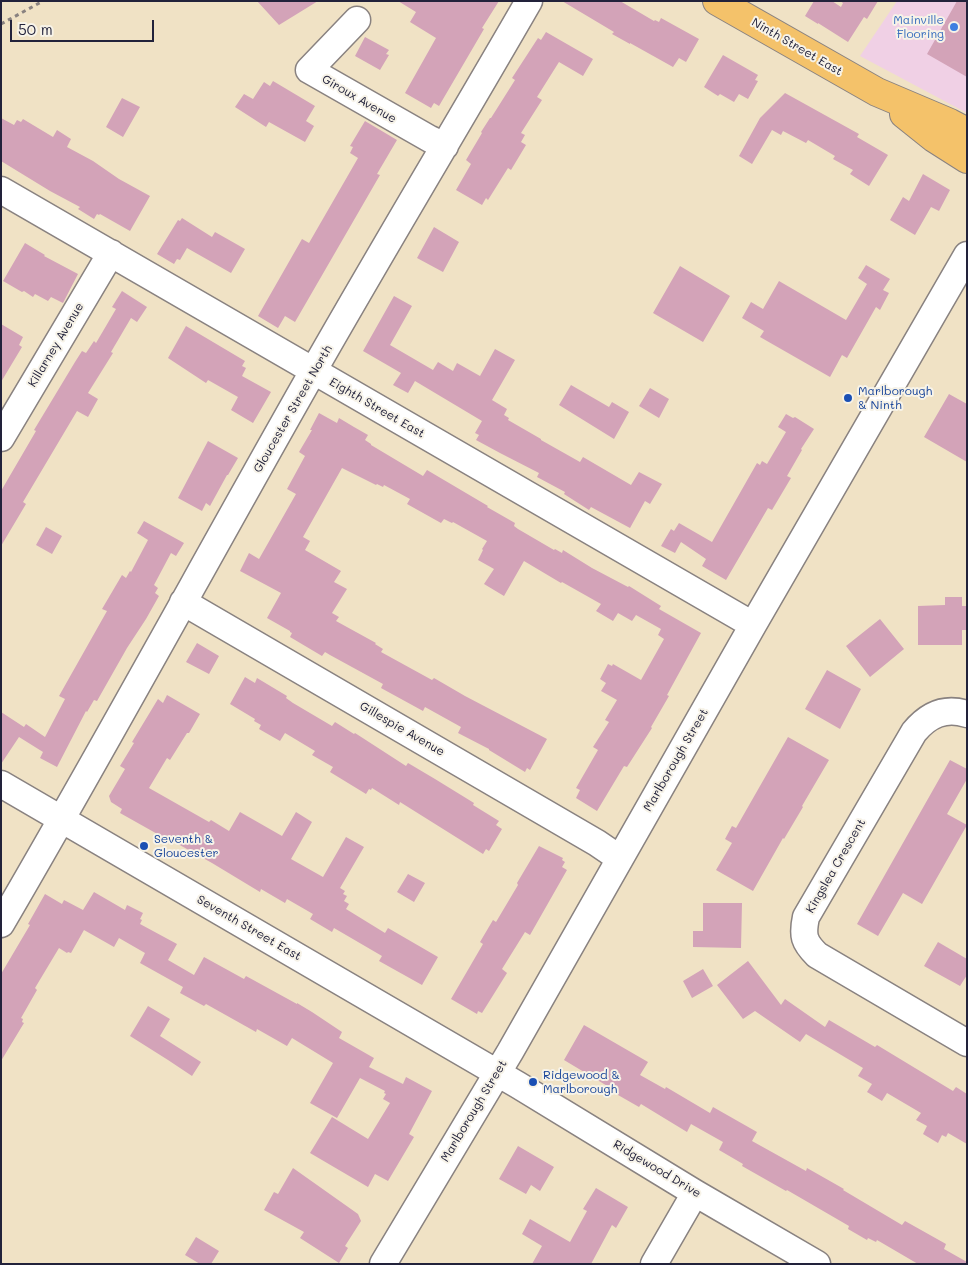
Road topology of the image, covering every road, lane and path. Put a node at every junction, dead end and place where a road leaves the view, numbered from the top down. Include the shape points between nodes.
1 (43, 1) edge
2 (529, 1) edge
3 (718, 1) edge
4 (357, 20) dead end
5 (1, 24) edge
6 (877, 92) junction
7 (967, 132) edge
8 (446, 146) junction
9 (967, 159) edge
10 (1, 190) edge
11 (111, 253) junction
12 (967, 255) edge
13 (313, 372) junction
14 (1, 438) edge
15 (183, 602) junction
16 (753, 625) junction
17 (967, 714) edge
18 (1, 784) edge
19 (62, 819) junction
20 (620, 858) junction
21 (1, 924) edge
22 (967, 1043) edge
23 (498, 1073) junction
24 (695, 1193) junction
25 (383, 1264) edge
26 (654, 1264) edge
27 (817, 1264) edge

1 - 5 path
2 - 8 street, Gloucester Street North
3 - 6 main road, Ninth Street East
4 - 8 street, Giroux Avenue via 309,70 430,140
6 - 7 main road, Ninth Street East
6 - 9 main road, Ninth Street East via 934,138
8 - 13 street, Gloucester Street North
10 - 11 street, Eighth Street East
11 - 13 street, Eighth Street East
11 - 14 street, Killarney Avenue
12 - 16 street, Marlborough Street
13 - 15 street, Gloucester Street North
13 - 16 street, Eighth Street East
15 - 19 street, Gloucester Street North
15 - 20 street, Gillespie Avenue
16 - 20 street, Marlborough Street
17 - 22 street, Kingslea Crescent via 942,712 923,721 914,732 806,917 803,931 808,946 818,955
18 - 19 street, Seventh Street East
19 - 21 street, Gloucester Street North
19 - 23 street, Seventh Street East
20 - 23 street, Marlborough Street
23 - 24 street, Ridgewood Drive
23 - 25 street, Marlborough Street
24 - 26 street
24 - 27 street, Ridgewood Drive

